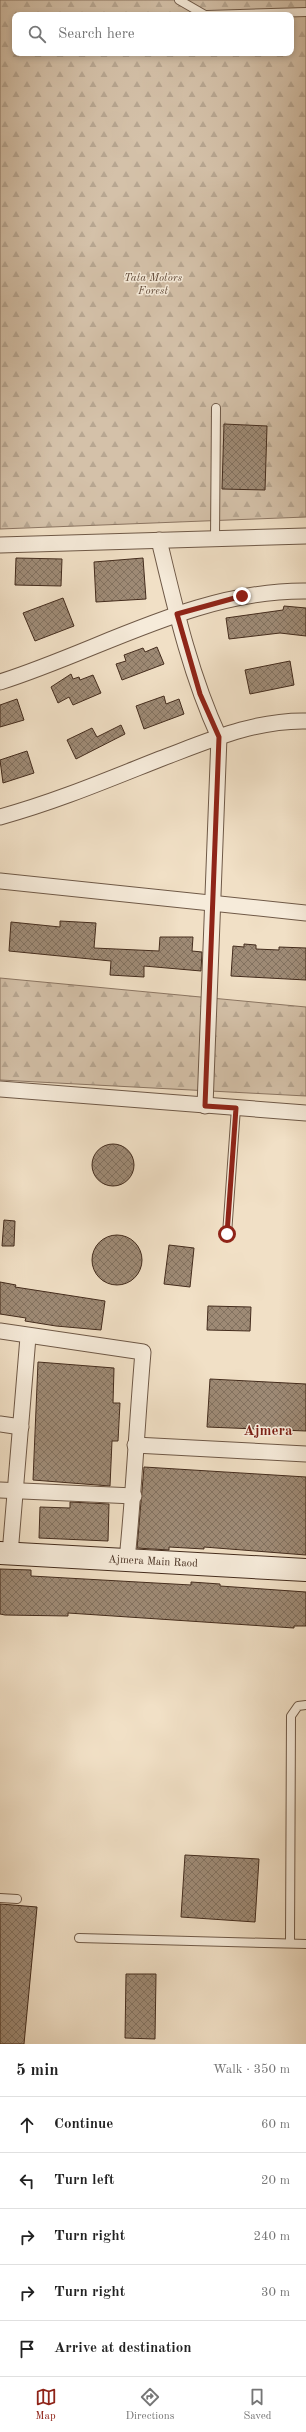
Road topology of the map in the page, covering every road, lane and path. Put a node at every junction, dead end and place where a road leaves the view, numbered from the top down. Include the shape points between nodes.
1 (179, 0) edge
2 (201, 12) edge
3 (294, 12) edge
4 (306, 12) edge
5 (216, 408) dead end
6 (306, 536) edge
7 (215, 539) junction
8 (159, 540) junction
9 (0, 545) edge
10 (306, 591) edge
11 (177, 614) junction
12 (0, 682) edge
13 (306, 721) edge
14 (219, 737) junction
15 (0, 817) edge
16 (0, 881) edge
17 (213, 904) junction
18 (306, 913) edge
19 (0, 1089) edge
20 (205, 1106) junction
21 (236, 1108) junction
22 (306, 1113) edge
23 (227, 1234) dead end
24 (0, 1331) edge
25 (28, 1336) junction
26 (0, 1424) edge
27 (20, 1427) junction
28 (135, 1445) junction
29 (306, 1454) edge
30 (0, 1490) edge
31 (15, 1491) junction
32 (134, 1496) junction
33 (5, 1554) edge
34 (127, 1560) junction
35 (306, 1570) edge
36 (306, 1705) edge
37 (0, 1898) edge
38 (17, 1899) dead end
39 (79, 1938) dead end
40 (290, 1943) junction
41 (306, 1944) edge

1 - 2 lane
3 - 4 lane
5 - 7 lane
6 - 7 street
7 - 8 street
8 - 9 street
8 - 11 street
10 - 11 street via 278,591 242,596
11 - 12 street
11 - 14 street via 200,694
13 - 14 street via 266,724
14 - 15 street via 42,805
14 - 17 street
16 - 17 street
17 - 18 street
17 - 20 street
19 - 20 street
20 - 21 street
21 - 22 street
21 - 23 lane
24 - 25 street
25 - 27 street
25 - 28 street via 143,1352
26 - 27 street
27 - 31 street
28 - 29 street
28 - 32 street
30 - 31 street
31 - 32 street
31 - 33 street
32 - 34 street
33 - 34 street, Ajmera Main Raod
34 - 35 street, Ajmera Main Raod
36 - 40 lane via 298,1706 291,1716
37 - 38 lane
39 - 40 lane
40 - 41 lane

